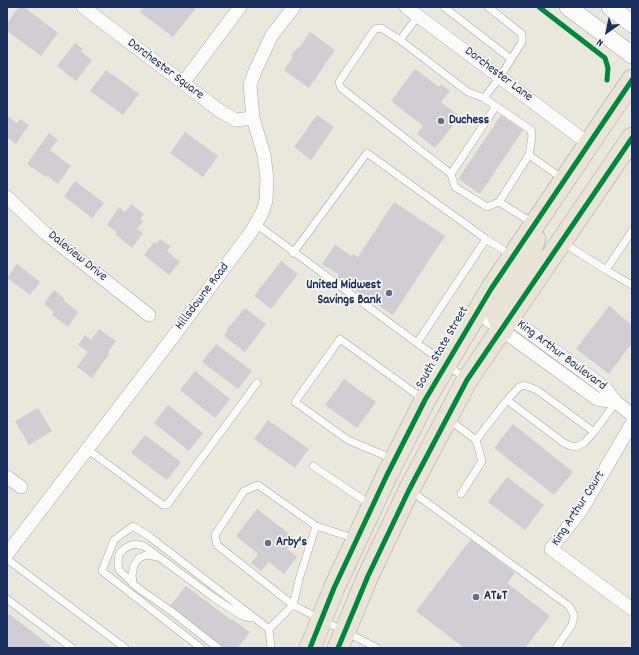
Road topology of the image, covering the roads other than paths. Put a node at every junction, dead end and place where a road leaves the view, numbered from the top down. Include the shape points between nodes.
1 (82, 7) edge
2 (240, 7) edge
3 (406, 7) edge
4 (444, 7) edge
5 (488, 7) edge
6 (568, 7) edge
7 (610, 7) edge
8 (291, 8) edge
9 (418, 16) junction
10 (632, 24) edge
11 (400, 40) junction
12 (632, 55) edge
13 (511, 59) junction
14 (500, 77) junction
15 (632, 80) edge
16 (183, 83) junction
17 (484, 98) junction
18 (496, 106) junction
19 (253, 118) junction
20 (632, 138) edge
21 (589, 144) junction
22 (529, 155) junction
23 (451, 174) junction
24 (565, 180) junction
25 (7, 197) edge
26 (499, 202) junction
27 (539, 218) junction
28 (256, 224) junction
29 (632, 231) edge
30 (486, 239) junction
31 (562, 242) junction
32 (293, 253) junction
33 (513, 257) junction
34 (606, 270) junction
35 (632, 285) edge
36 (495, 313) junction
37 (149, 315) dead end
38 (417, 343) junction
39 (446, 366) junction
40 (468, 380) junction
41 (257, 382) dead end
42 (507, 400) junction
43 (616, 402) junction
44 (423, 405) junction
45 (632, 415) edge
46 (446, 418) junction
47 (632, 423) edge
48 (594, 432) junction
49 (476, 440) junction
50 (87, 449) junction
51 (430, 449) junction
52 (395, 459) junction
53 (313, 466) dead end
54 (7, 477) edge
55 (21, 487) dead end
56 (409, 490) junction
57 (461, 494) dead end
58 (372, 506) junction
59 (316, 526) junction
60 (357, 539) junction
61 (7, 554) edge
62 (160, 558) junction
63 (7, 559) edge
64 (133, 584) junction
65 (7, 599) edge
66 (293, 605) junction
67 (632, 609) edge
68 (254, 618) junction
69 (322, 619) junction
70 (269, 629) junction
71 (342, 639) edge
72 (72, 648) edge
73 (125, 648) edge
74 (202, 648) edge
75 (218, 648) edge
76 (271, 648) edge
77 (310, 648) edge
78 (329, 648) edge
79 (377, 648) edge
80 (556, 648) edge

1 - 16 street, Dorchester Square
2 - 16 street
3 - 9 street, Dorchester Lane
4 - 13 lane
5 - 13 lane via 522,34 522,42
6 - 12 street
7 - 10 street
8 - 19 street, Hillsdowne Road via 272,35 250,85
9 - 11 lane
9 - 14 street, Dorchester Lane
11 - 17 lane via 468,92
11 - 23 lane via 380,28 375,29 340,82 341,88
13 - 14 lane
14 - 17 lane
14 - 21 street, Dorchester Lane
15 - 21 main road, South State Street
16 - 19 street, Dorchester Square via 236,120
17 - 18 lane
18 - 22 lane via 531,130
18 - 23 lane
19 - 28 street, Hillsdowne Road via 268,179 266,201
20 - 31 main road, South State Street
21 - 24 main road, South State Street
22 - 24 lane
22 - 26 lane
23 - 26 lane via 455,187 487,207
24 - 27 main road, South State Street
25 - 37 street, Daleview Drive via 45,233
26 - 27 lane
27 - 33 main road, South State Street
27 - 36 main road via 534,244 524,269
28 - 32 lane
28 - 50 street, Hillsdowne Road
29 - 34 lane
30 - 32 lane via 367,153
30 - 33 lane
30 - 38 lane
31 - 34 lane
31 - 36 main road, South State Street
32 - 38 lane
33 - 36 main road, South State Street
34 - 35 lane
36 - 39 main road, South State Street
36 - 40 main road, South State Street
36 - 43 street, King Arthur Boulevard via 597,399
38 - 39 lane
39 - 40 lane
39 - 44 main road, South State Street
39 - 51 main road via 454,378 454,384 439,410
40 - 46 main road, South State Street
41 - 50 lane via 167,505 163,505
42 - 48 lane via 571,446 576,447 584,443
42 - 48 lane via 519,387 530,386
42 - 49 lane
43 - 45 street, King Arthur Boulevard
43 - 48 lane
44 - 52 main road, South State Street
44 - 52 lane via 340,339 295,402 348,440
44 - 71 main road via 416,450 376,532 341,615
46 - 49 lane
46 - 51 main road, South State Street
47 - 67 street, King Arthur Court via 582,509 552,550
49 - 57 lane via 482,461
50 - 61 street, Hillsdowne Road
51 - 56 main road, South State Street
52 - 58 main road, South State Street
53 - 58 lane
54 - 55 street
56 - 71 main road, South State Street via 368,576
56 - 80 lane via 569,606 574,615 572,626
58 - 60 main road, South State Street
59 - 60 lane
59 - 66 lane
59 - 66 lane via 258,485 244,491 215,535 217,546
60 - 69 main road, South State Street
62 - 64 lane via 146,555 139,558 134,565
62 - 64 lane via 144,546 134,544 125,548 119,554 119,570
62 - 68 lane via 242,616
63 - 73 lane
64 - 75 lane
65 - 72 lane
66 - 69 lane
66 - 70 lane
68 - 70 lane
68 - 74 lane via 133,526 114,540 102,571
69 - 71 lane
69 - 77 main road, South State Street
69 - 78 main road via 330,638
70 - 76 lane
71 - 79 lane

